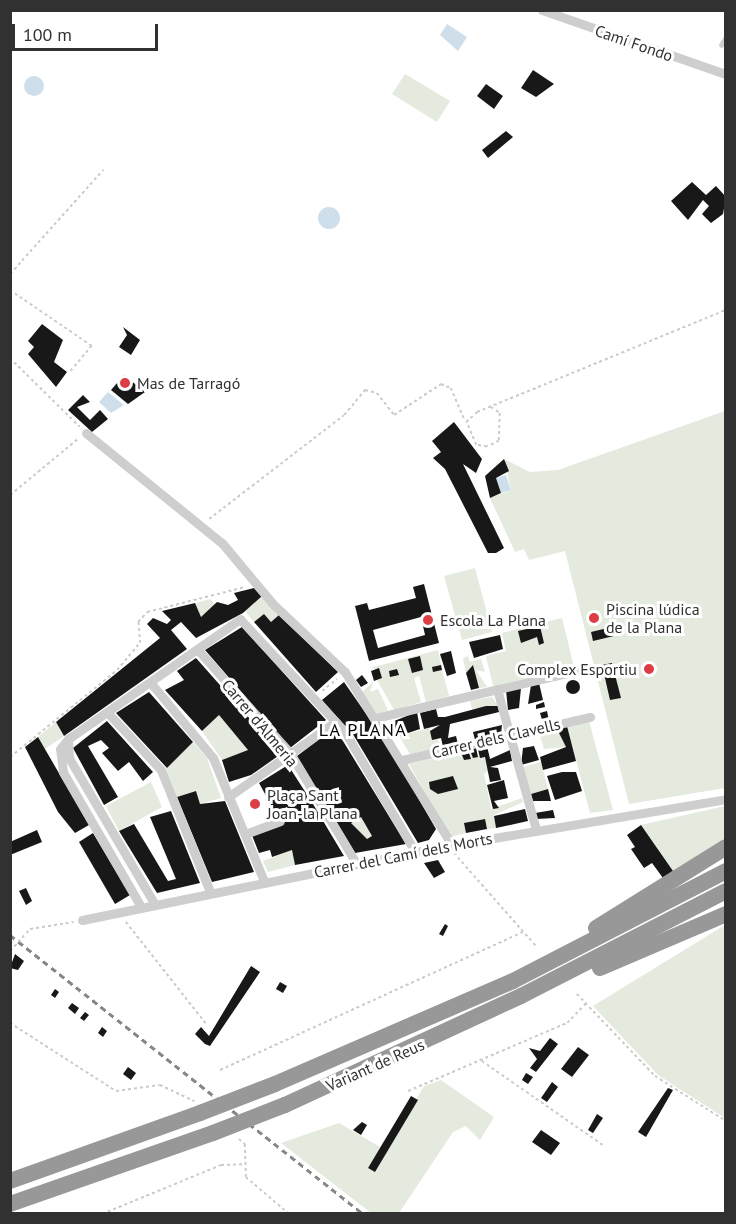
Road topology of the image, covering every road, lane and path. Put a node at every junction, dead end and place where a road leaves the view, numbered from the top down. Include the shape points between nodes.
1 (542, 10) edge
2 (726, 37) edge
3 (721, 45) dead end
4 (726, 74) edge
5 (103, 170) dead end
6 (10, 274) edge
7 (10, 290) edge
8 (726, 310) edge
9 (10, 358) edge
10 (71, 371) dead end
11 (491, 407) junction
12 (466, 422) junction
13 (86, 433) junction
14 (10, 495) edge
15 (200, 525) junction
16 (254, 582) junction
17 (197, 649) junction
18 (579, 670) dead end
19 (338, 678) dead end
20 (150, 682) junction
21 (497, 689) junction
22 (313, 699) junction
23 (107, 712) junction
24 (590, 717) dead end
25 (375, 718) junction
26 (335, 722) junction
27 (509, 735) junction
28 (68, 739) junction
29 (290, 753) junction
30 (10, 757) edge
31 (69, 758) junction
32 (59, 759) junction
33 (402, 760) junction
34 (228, 797) junction
35 (726, 799) edge
36 (10, 812) edge
37 (280, 821) dead end
38 (10, 827) edge
39 (536, 830) junction
40 (245, 834) junction
41 (452, 845) junction
42 (726, 847) edge
43 (415, 852) junction
44 (356, 863) junction
45 (726, 871) edge
46 (264, 881) junction
47 (726, 891) edge
48 (210, 892) junction
49 (154, 903) junction
50 (140, 905) junction
51 (726, 914) edge
52 (82, 920) joint
53 (126, 922) dead end
54 (523, 932) junction
55 (536, 946) dead end
56 (10, 951) edge
57 (513, 981) junction
58 (577, 994) dead end
59 (522, 996) junction
60 (586, 1003) junction
61 (10, 1023) edge
62 (207, 1024) dead end
63 (482, 1061) junction
64 (220, 1070) dead end
65 (408, 1091) dead end
66 (201, 1111) junction
67 (726, 1121) edge
68 (237, 1137) dead end
69 (603, 1145) dead end
70 (246, 1164) junction
71 (10, 1181) edge
72 (10, 1204) edge
73 (102, 1214) edge
74 (289, 1214) edge

1 - 4 street, Camí Fondo
2 - 3 lane
5 - 6 path
7 - 10 path via 92,346
8 - 11 path
9 - 13 path
11 - 12 path
11 - 12 path via 500,413 499,441 476,445
12 - 15 path via 451,388 441,384 394,415 377,393 365,390 344,415
13 - 14 path
13 - 15 street
15 - 16 street via 222,543
16 - 25 street via 345,672
16 - 30 path via 147,612 138,622 140,643 117,670
17 - 20 street
17 - 22 street via 240,618
17 - 29 street, Carrer d'Almeria
18 - 21 street
19 - 22 path
20 - 23 street
20 - 34 street via 213,758
21 - 25 street
21 - 27 street
22 - 26 street
23 - 28 street
23 - 48 street via 161,770
24 - 27 street, Carrer dels Clavells
25 - 33 street
26 - 29 street
26 - 43 street
27 - 33 street, Carrer dels Clavells
27 - 39 street
28 - 31 street
28 - 32 street
29 - 34 street
29 - 44 street, Carrer d'Almeria
31 - 32 street
31 - 49 street
32 - 50 street
33 - 41 street
34 - 40 street
35 - 39 street, Carrer del Camí dels Morts
36 - 38 path
37 - 40 street
39 - 41 street, Carrer del Camí dels Morts
40 - 46 street
41 - 43 street, Carrer del Camí dels Morts
41 - 54 path via 456,860
42 - 57 highway via 522,969
43 - 44 street, Carrer del Camí dels Morts
44 - 46 street, Carrer del Camí dels Morts
45 - 57 highway, Variant de Reus
46 - 48 street, Carrer del Camí dels Morts
47 - 59 highway, Variant de Reus
48 - 49 street, Carrer del Camí dels Morts
49 - 50 street, Carrer del Camí dels Morts
50 - 52 street, Carrer del Camí dels Morts
51 - 59 highway via 543,995
52 - 56 path, bridge via 30,929
53 - 62 path
54 - 55 path
54 - 64 path
57 - 66 highway, Variant de Reus, bridge via 275,1084
58 - 60 path
59 - 72 highway, Variant de Reus, bridge via 285,1105
60 - 63 path via 567,1023
60 - 67 path via 655,1076
61 - 66 path via 116,1091 160,1085 184,1093
63 - 65 path
63 - 69 path
66 - 71 highway, Variant de Reus
68 - 70 path via 245,1144
70 - 73 path via 221,1165
70 - 74 path via 246,1177

